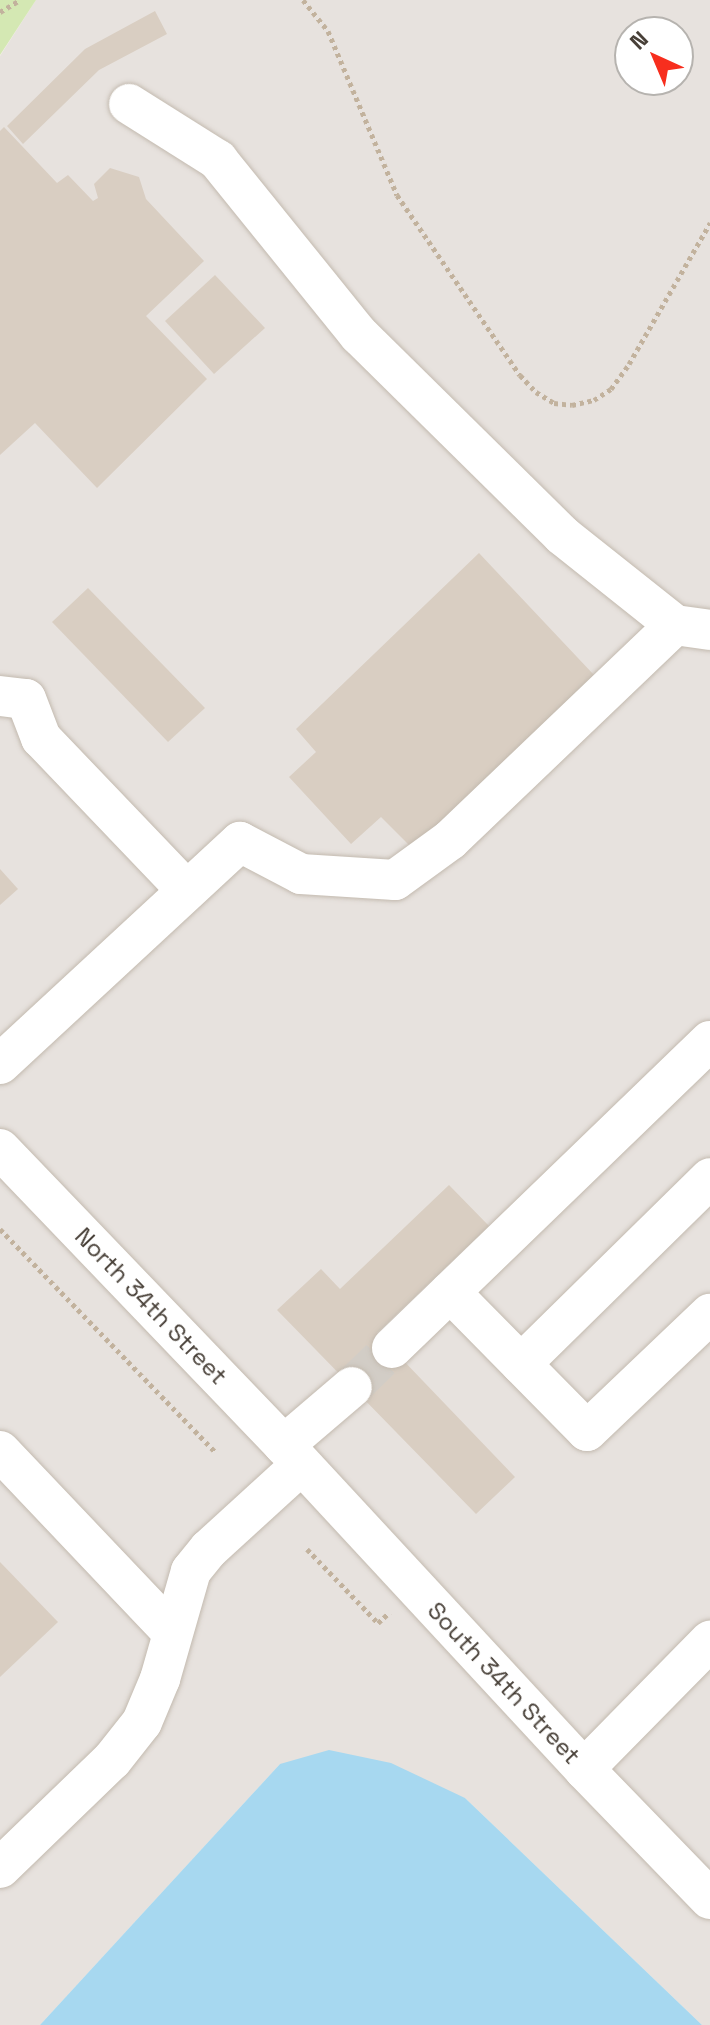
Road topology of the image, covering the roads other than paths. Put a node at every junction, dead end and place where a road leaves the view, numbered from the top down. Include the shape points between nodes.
1 (129, 104) dead end
2 (693, 627) edge
3 (0, 696) edge
4 (187, 891) junction
5 (710, 1041) edge
6 (0, 1064) edge
7 (0, 1149) edge
8 (710, 1178) edge
9 (450, 1292) junction
10 (710, 1314) edge
11 (392, 1348) tunnel mouth
12 (521, 1364) junction
13 (352, 1387) tunnel mouth
14 (0, 1451) edge
15 (292, 1455) junction
16 (172, 1632) junction
17 (710, 1641) edge
18 (584, 1769) junction
19 (0, 1868) edge
20 (710, 1899) edge

1 - 2 street via 218,160 359,335 562,535
2 - 4 street via 450,840 395,880 301,874 240,842
3 - 4 street via 26,699 41,738
4 - 6 street
5 - 9 street
7 - 15 street, North 34th Street
8 - 12 street
9 - 11 street
9 - 12 street
10 - 12 street via 587,1431
13 - 15 street
14 - 16 street
15 - 16 street via 191,1571
15 - 18 street, South 34th Street
16 - 19 street via 142,1722 112,1760
17 - 18 street
18 - 20 street, South 34th Street

